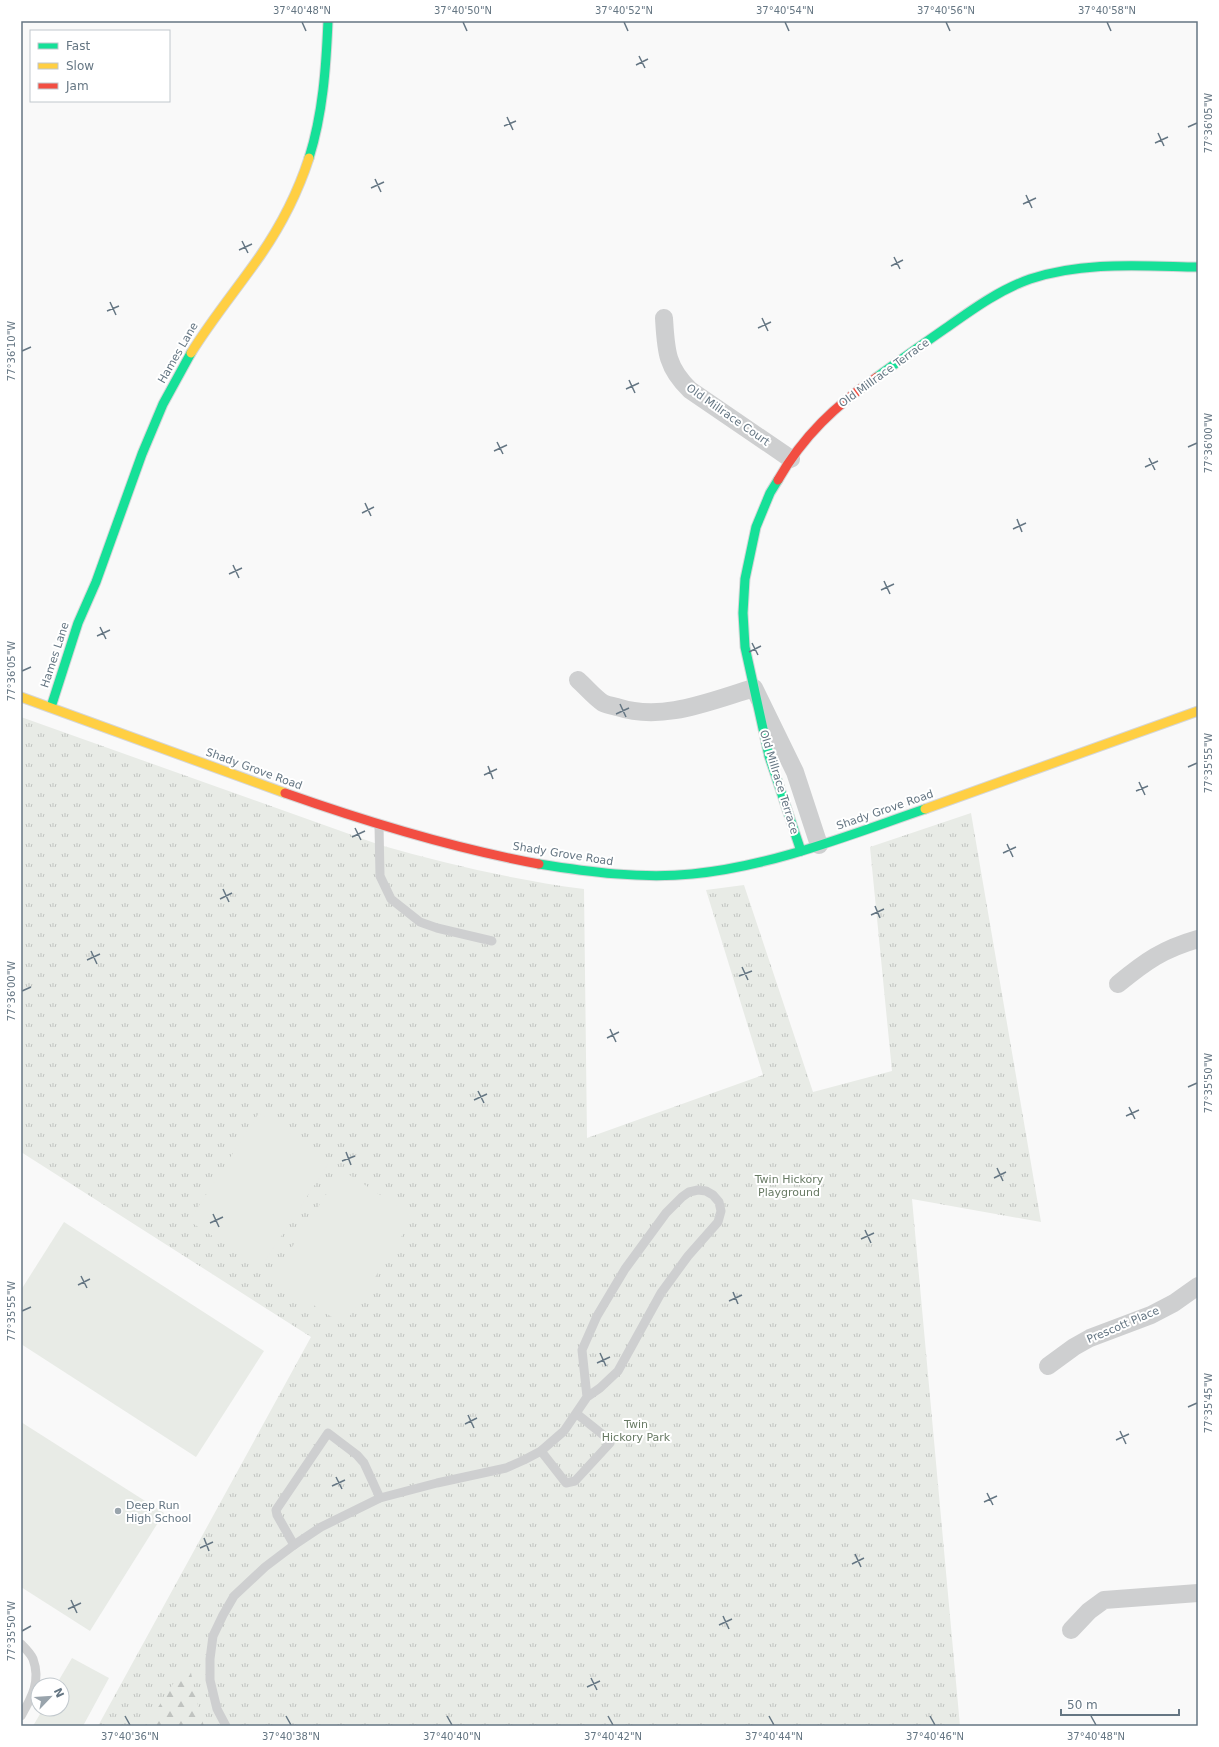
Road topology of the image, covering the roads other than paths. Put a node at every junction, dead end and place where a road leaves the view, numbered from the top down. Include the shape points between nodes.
1 (328, 21) edge
2 (1198, 267) edge
3 (664, 318) dead end
4 (791, 459) junction
5 (578, 680) dead end
6 (754, 688) junction
7 (21, 697) edge
8 (51, 707) junction
9 (1198, 711) edge
10 (379, 825) junction
11 (820, 845) junction
12 (800, 852) junction
13 (1198, 939) edge
14 (492, 941) dead end
15 (1118, 984) dead end
16 (1198, 1286) edge
17 (1048, 1366) dead end
18 (587, 1397) junction
19 (577, 1414) junction
20 (541, 1450) junction
21 (380, 1498) junction
22 (294, 1545) junction
23 (1198, 1593) edge
24 (1071, 1630) dead end
25 (21, 1644) edge
26 (21, 1716) edge
27 (226, 1726) edge

1 - 8 street, Hames Lane via 322,107 303,176 280,224 260,256 207,326 163,404 78,624
2 - 4 street, Old Millrace Terrace via 1070,269 1027,280 1000,292 981,302 858,390 809,434
3 - 4 street, Old Millrace Court via 670,364 678,378 690,390
4 - 6 street, Old Millrace Terrace via 770,494 756,527 746,574 743,613 745,647
5 - 6 street via 603,703 644,713 668,712
6 - 11 street, Old Millrace Terrace via 795,772
6 - 12 street, Old Millrace Terrace via 769,756
7 - 8 street, Shady Grove Road
8 - 10 street, Shady Grove Road
9 - 11 street, Shady Grove Road
10 - 12 street, Shady Grove Road via 431,840 565,869 618,874 692,874 736,868
10 - 14 lane via 380,876 391,898 420,922
11 - 12 street, Shady Grove Road
13 - 15 street via 1177,945 1147,960
16 - 17 street, Prescott Place via 1151,1315 1079,1344
18 - 18 lane via 618,1371 661,1292 718,1222 721,1211 719,1202 713,1195 698,1190 682,1197 625,1269 597,1316 582,1350
18 - 19 lane
19 - 20 lane via 564,1431
19 - 20 lane via 610,1443 575,1481 566,1484
20 - 21 lane via 506,1468
21 - 22 lane via 321,1527
21 - 22 lane via 364,1463 357,1454 328,1433 276,1510
22 - 27 lane via 265,1567 234,1596 213,1636 210,1680 217,1709
23 - 24 street via 1104,1600
25 - 26 lane via 33,1658 36,1676 34,1694

